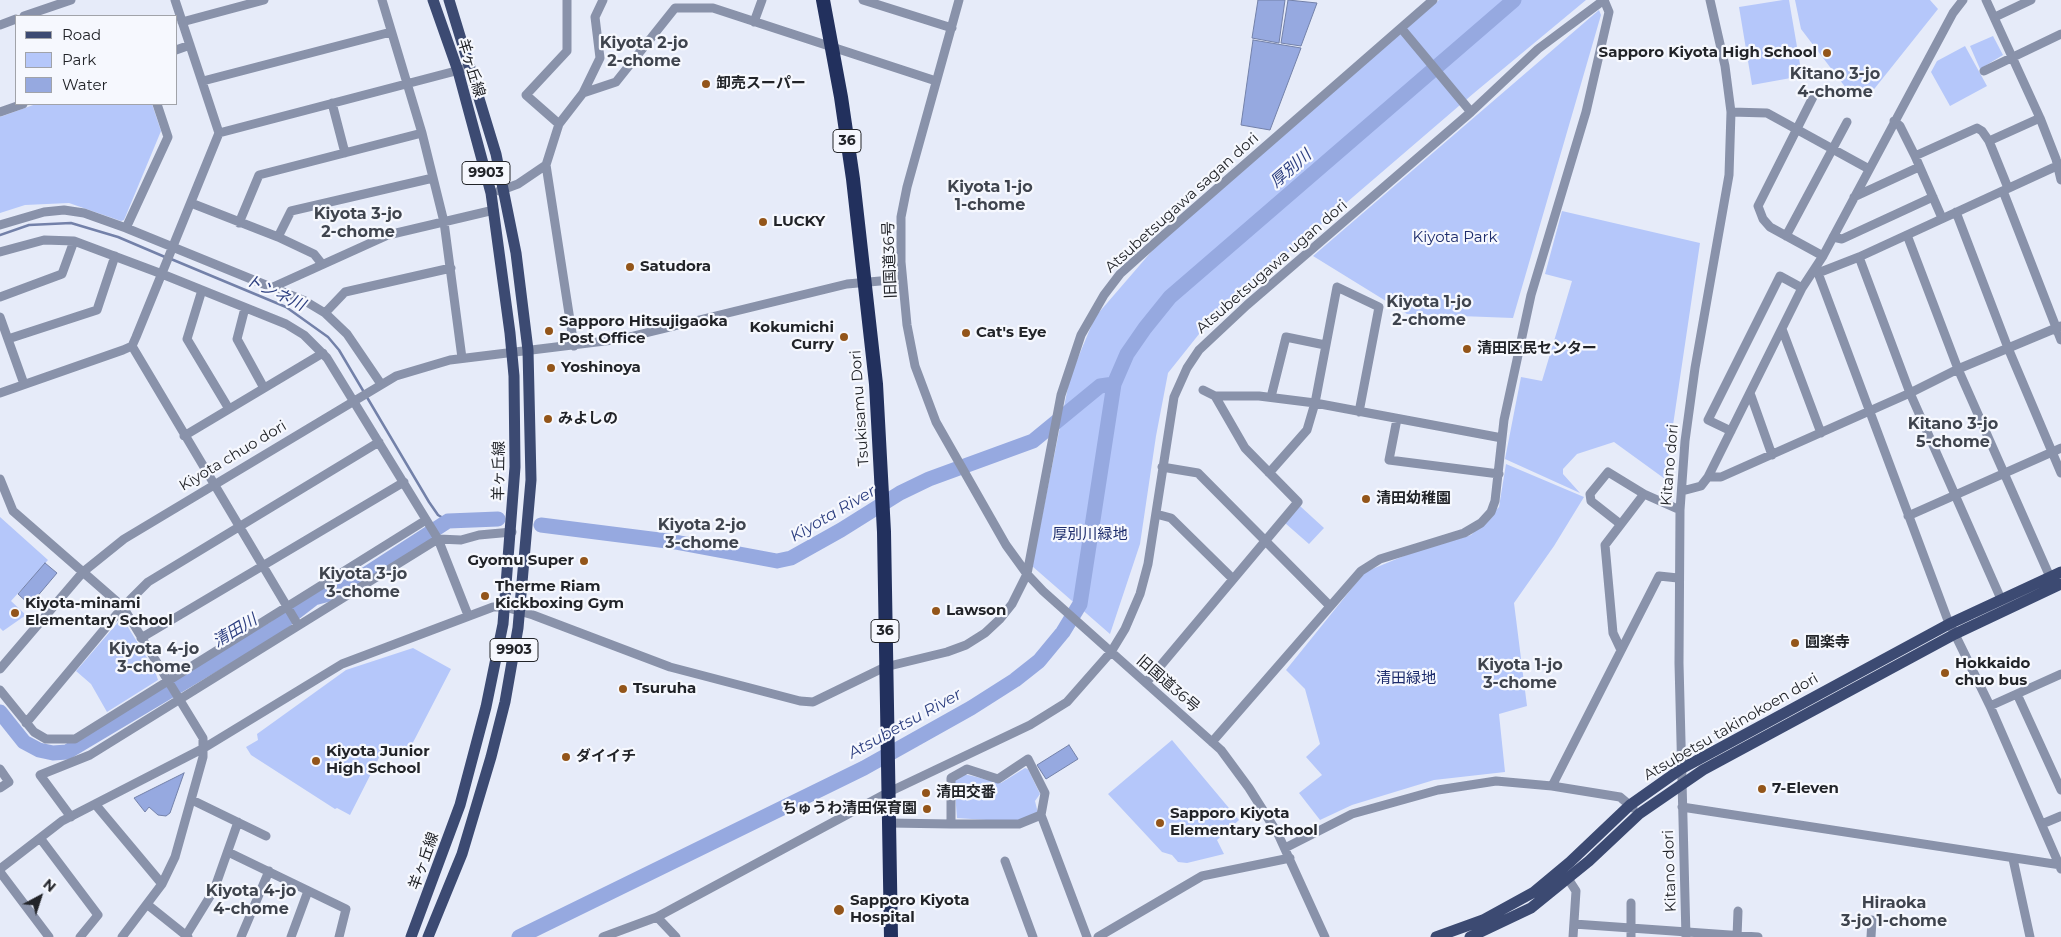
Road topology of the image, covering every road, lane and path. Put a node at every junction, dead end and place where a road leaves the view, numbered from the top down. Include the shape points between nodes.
1 (71, 0) edge
2 (175, 0) edge
3 (264, 0) edge
4 (382, 0) edge
5 (433, 0) edge
6 (449, 0) edge
7 (567, 0) edge
8 (603, 0) edge
9 (762, 0) edge
10 (823, 0) edge
11 (863, 0) edge
12 (959, 0) edge
13 (1433, 0) edge
14 (1604, 0) edge
15 (1710, 0) edge
16 (1963, 0) edge
17 (1986, 0) edge
18 (2031, 0) edge
19 (27, 15) edge
20 (1995, 17) junction
21 (15, 19) edge
22 (182, 22) junction
23 (754, 22) junction
24 (0, 24) edge
25 (952, 28) junction
26 (1401, 28) junction
27 (391, 32) junction
28 (2061, 34) edge
29 (190, 45) junction
30 (832, 48) junction
31 (178, 49) edge
32 (2012, 57) junction
33 (471, 67) junction
34 (458, 71) junction
35 (1984, 71) dead end
36 (936, 80) junction
37 (203, 81) junction
38 (407, 84) junction
39 (583, 93) junction
40 (1814, 97) dead end
41 (332, 103) junction
42 (20, 105) edge
43 (157, 105) edge
44 (0, 112) edge
45 (1471, 112) junction
46 (1731, 112) junction
47 (2040, 118) junction
48 (1894, 121) junction
49 (1847, 122) dead end
50 (559, 124) junction
51 (1797, 130) junction
52 (422, 132) junction
53 (219, 133) junction
54 (1988, 141) junction
55 (1832, 149) junction
56 (345, 153) junction
57 (1915, 156) junction
58 (546, 165) junction
59 (2059, 165) edge
60 (1919, 167) junction
61 (1869, 169) junction
62 (433, 178) junction
63 (2061, 180) edge
64 (2006, 189) junction
65 (503, 190) junction
66 (491, 193) junction
67 (1854, 197) junction
68 (1933, 197) junction
69 (191, 204) junction
70 (494, 210) junction
71 (1956, 212) junction
72 (1942, 218) junction
73 (444, 222) junction
74 (239, 223) junction
75 (0, 225) edge
76 (126, 228) junction
77 (1907, 235) junction
78 (1786, 236) junction
79 (278, 237) junction
80 (1833, 237) junction
81 (74, 242) junction
82 (172, 250) junction
83 (0, 252) edge
84 (116, 256) junction
85 (1823, 256) junction
86 (1859, 257) junction
87 (322, 264) junction
88 (451, 268) junction
89 (164, 270) junction
90 (1816, 272) junction
91 (902, 279) junction
92 (865, 282) junction
93 (273, 287) junction
94 (1802, 288) junction
95 (202, 290) junction
96 (0, 297) edge
97 (245, 308) junction
98 (325, 313) junction
99 (0, 317) edge
100 (2058, 327) edge
101 (1782, 329) junction
102 (8, 339) junction
103 (2061, 340) edge
104 (1325, 345) junction
105 (132, 346) junction
106 (574, 346) junction
107 (2008, 348) junction
108 (528, 350) junction
109 (512, 352) junction
110 (323, 353) junction
111 (462, 358) junction
112 (1958, 369) junction
113 (24, 384) junction
114 (381, 384) junction
115 (264, 388) junction
116 (1203, 390) dead end
117 (0, 393) edge
118 (1750, 393) junction
119 (1910, 393) junction
120 (1215, 396) junction
121 (1271, 397) junction
122 (356, 399) junction
123 (1314, 403) junction
124 (229, 409) junction
125 (1870, 411) junction
126 (1359, 412) junction
127 (1396, 419) junction
128 (1731, 431) junction
129 (1821, 432) junction
130 (184, 436) junction
131 (1502, 438) junction
132 (379, 442) junction
133 (2061, 448) edge
134 (2052, 452) junction
135 (1772, 455) junction
136 (1162, 467) junction
137 (1269, 473) junction
138 (2061, 473) edge
139 (1499, 474) junction
140 (2004, 474) junction
141 (1708, 477) junction
142 (0, 479) edge
143 (404, 482) junction
144 (214, 484) junction
145 (2, 490) edge
146 (1682, 491) junction
147 (1644, 494) junction
148 (1955, 495) junction
149 (1680, 510) junction
150 (1156, 514) junction
151 (1908, 516) junction
152 (428, 523) junction
153 (1619, 523) junction
154 (239, 525) junction
155 (512, 532) junction
156 (437, 537) junction
157 (1265, 541) junction
158 (264, 566) junction
159 (84, 572) junction
160 (2061, 572) edge
161 (1027, 574) junction
162 (2050, 577) junction
163 (1678, 578) junction
164 (1233, 579) junction
165 (2061, 584) edge
166 (2001, 599) junction
167 (1330, 606) junction
168 (124, 607) junction
169 (505, 607) junction
170 (288, 608) junction
171 (520, 611) junction
172 (468, 615) junction
173 (297, 623) junction
174 (1952, 629) junction
175 (141, 638) junction
176 (1621, 650) junction
177 (1910, 651) junction
178 (1111, 652) junction
179 (885, 667) junction
180 (0, 669) edge
181 (2060, 676) edge
182 (169, 682) junction
183 (1146, 683) junction
184 (0, 690) edge
185 (2017, 694) junction
186 (179, 698) junction
187 (1990, 706) junction
188 (26, 723) junction
189 (1212, 742) junction
190 (204, 748) junction
191 (0, 769) edge
192 (1681, 769) junction
193 (1681, 784) junction
194 (2060, 785) edge
195 (889, 786) junction
196 (1552, 786) junction
197 (0, 788) edge
198 (192, 800) junction
199 (95, 804) junction
200 (1630, 805) junction
201 (1682, 807) junction
202 (1638, 814) junction
203 (1041, 815) junction
204 (2061, 816) edge
205 (71, 817) junction
206 (238, 822) junction
207 (889, 822) junction
208 (951, 824) junction
209 (2042, 824) junction
210 (266, 836) dead end
211 (40, 838) junction
212 (1285, 848) junction
213 (228, 852) junction
214 (1290, 858) junction
215 (2013, 858) junction
216 (1005, 861) dead end
217 (2060, 866) edge
218 (0, 870) edge
219 (269, 871) junction
220 (1565, 874) junction
221 (162, 884) junction
222 (308, 890) junction
223 (1632, 902) dead end
224 (148, 905) junction
225 (1738, 911) dead end
226 (657, 916) junction
227 (1872, 920) dead end
228 (1574, 924) junction
229 (1630, 927) junction
230 (1686, 934) edge
231 (186, 936) edge
232 (1737, 936) edge
233 (49, 937) edge
234 (80, 937) edge
235 (122, 937) edge
236 (241, 937) edge
237 (291, 937) edge
238 (339, 937) edge
239 (411, 937) edge
240 (428, 937) edge
241 (605, 937) edge
242 (676, 937) edge
243 (891, 937) edge
244 (1033, 937) edge
245 (1087, 937) edge
246 (1098, 937) edge
247 (1325, 937) edge
248 (1436, 937) edge
249 (1470, 937) edge
250 (1573, 937) edge
251 (1631, 937) edge
252 (1758, 937) edge
253 (1871, 937) edge
254 (2030, 937) edge

1 - 19 street
2 - 22 street
3 - 22 street
4 - 27 street
5 - 34 main road, 羊ヶ丘線 / 9903
6 - 33 main road, 羊ヶ丘線 / 9903
7 - 50 street via 568,51 526,95
8 - 39 street via 595,17 600,58
9 - 23 street
10 - 30 highway, Tsukisamu Dori / 36
11 - 25 street
12 - 25 street, 旧国道36号
13 - 26 street, Atsubetsugawa sagan dori
14 - 45 street, Atsubetsugawa ugan dori via 1538,49
14 - 131 street via 1609,12 1586,112 1538,266
15 - 46 street, Kitano dori via 1725,66
16 - 48 street
17 - 20 street
18 - 20 street
20 - 32 street
21 - 24 street
22 - 29 street
23 - 30 street
23 - 39 street via 713,8 675,8 616,82
25 - 36 street, 旧国道36号
26 - 45 street
26 - 161 street, Atsubetsugawa sagan dori via 1120,274 1090,315 1059,402
27 - 37 street
27 - 38 street
28 - 32 street
29 - 31 street
29 - 37 street
30 - 36 street
30 - 92 highway, Tsukisamu Dori / 36 via 852,170
32 - 35 street
32 - 47 street
33 - 34 street
33 - 65 main road, 羊ヶ丘線 / 9903
34 - 38 street
34 - 66 main road, 羊ヶ丘線 / 9903
36 - 91 street, 旧国道36号 via 902,209
37 - 53 street
38 - 41 street
38 - 52 street
39 - 50 street
40 - 51 street
41 - 53 street
41 - 56 street
42 - 44 street
43 - 76 street via 168,137
45 - 136 street, Atsubetsugawa ugan dori via 1199,350 1174,397
46 - 51 street via 1767,112
46 - 146 street, Kitano dori via 1729,174 1695,368
47 - 54 street
47 - 59 street
48 - 57 street via 1900,126
48 - 61 street
49 - 55 street
50 - 58 street
51 - 55 street
51 - 78 street via 1758,206 1763,220
52 - 56 street
52 - 62 street
53 - 69 street
54 - 57 street via 1976,128
54 - 64 street
55 - 61 street
55 - 78 street
56 - 74 street via 258,175
57 - 60 street
58 - 65 street
58 - 106 street
59 - 63 street
59 - 64 street
60 - 67 street
60 - 68 street
61 - 67 street
62 - 73 street
62 - 79 street via 291,211
64 - 71 street
64 - 100 street
65 - 66 street
65 - 108 main road, 羊ヶ丘線 / 9903 via 516,253
66 - 70 main road, 羊ヶ丘線 / 9903
67 - 80 street
68 - 72 street
68 - 80 street via 1842,239
69 - 74 street
69 - 82 street
70 - 73 street
70 - 109 main road, 羊ヶ丘線 / 9903
71 - 72 street
71 - 107 street
72 - 77 street
73 - 87 street via 388,235
73 - 88 street
74 - 79 street
75 - 76 street via 44,212 64,210 84,213
76 - 82 street
77 - 86 street
77 - 112 street
78 - 85 street
79 - 87 street via 314,254
80 - 85 street
81 - 83 street via 44,240
81 - 84 street
81 - 96 street via 62,274
82 - 89 street
82 - 93 street
84 - 89 street
84 - 102 street via 97,310
85 - 90 street
86 - 90 street
86 - 119 street
87 - 93 street
88 - 98 street via 345,292
88 - 111 street
89 - 95 street
89 - 105 street
90 - 94 street
90 - 125 street
91 - 92 street, Kiyota chuo dori
91 - 161 street, 旧国道36号 via 915,366 936,422 1006,545
92 - 106 street, Kiyota chuo dori via 621,339
92 - 179 highway, Tsukisamu Dori / 36 via 876,384 884,532
93 - 98 street
94 - 101 street
94 - 128 street via 1780,276 1712,411 1708,420
95 - 97 street
95 - 124 street via 187,339
97 - 110 street via 286,324
97 - 115 street via 237,339
98 - 114 street via 347,334
99 - 102 street
100 - 103 street
100 - 107 street
101 - 118 street
101 - 129 street
102 - 113 street
104 - 121 street via 1286,337
104 - 123 street
104 - 126 street via 1337,287 1379,307
105 - 113 street
105 - 130 street
106 - 108 street, Kiyota chuo dori
107 - 112 street
107 - 134 street
108 - 109 street, Kiyota chuo dori
108 - 171 main road, 羊ヶ丘線 / 9903 via 531,480
109 - 111 street, Kiyota chuo dori
109 - 155 main road, 羊ヶ丘線 / 9903 via 515,467
110 - 115 street
110 - 122 street
111 - 114 street, Kiyota chuo dori via 434,363
112 - 119 street
112 - 140 street
113 - 117 street
114 - 122 street, Kiyota chuo dori
115 - 124 street
116 - 120 street
118 - 128 street
118 - 135 street
119 - 125 street
119 - 148 street
120 - 121 street
120 - 137 street via 1245,448
121 - 123 street
122 - 132 street
122 - 144 street, Kiyota chuo dori
123 - 126 street
123 - 137 street via 1307,430
124 - 130 street
125 - 129 street
125 - 151 street
126 - 127 street
127 - 131 street
127 - 139 street via 1389,460
128 - 141 street
129 - 135 street
130 - 144 street
131 - 139 street
132 - 143 street
132 - 154 street
133 - 134 street
134 - 138 street
134 - 140 street
135 - 141 street via 1721,477
136 - 150 street, Atsubetsugawa ugan dori
136 - 157 street via 1198,473
137 - 157 street via 1298,502
139 - 167 street via 1491,512 1481,523 1464,533 1371,563
140 - 148 street
140 - 162 street
141 - 146 street via 1701,486
142 - 145 street
143 - 152 street
143 - 158 street
144 - 154 street
144 - 159 street, Kiyota chuo dori via 124,539
145 - 159 street via 13,512
146 - 149 street, Kitano dori
147 - 149 street
147 - 153 street
147 - 153 street via 1608,472 1590,494 1591,501
148 - 151 street
148 - 166 street
149 - 163 street, Kitano dori
150 - 164 street via 1171,518
150 - 178 street, Atsubetsugawa ugan dori via 1140,594
151 - 174 street
152 - 156 street
152 - 170 street
153 - 176 street via 1605,545 1613,633
154 - 158 street
154 - 168 street via 148,582
155 - 156 street via 461,540
155 - 169 main road, 羊ヶ丘線 / 9903
156 - 172 street
156 - 173 street
157 - 164 street
157 - 167 street
158 - 170 street
158 - 175 street
159 - 168 street
159 - 180 street, Kiyota chuo dori
160 - 162 main road, Atsubetsu takinokoen dori
161 - 178 street, 旧国道36号
161 - 179 street, Atsubetsugawa sagan dori via 1012,604 985,633 947,652
162 - 166 main road, Atsubetsu takinokoen dori
163 - 176 street via 1659,576
163 - 192 street, Kitano dori
164 - 183 street
165 - 174 main road, Atsubetsu takinokoen dori
166 - 174 main road, Atsubetsu takinokoen dori
167 - 189 street
168 - 175 street
168 - 188 street
169 - 171 street, Atsubetsugawa sagan dori
169 - 172 street via 493,607
169 - 239 main road, 羊ヶ丘線 / 9903 via 486,707 463,796
170 - 173 street
170 - 182 street
171 - 179 street, Atsubetsugawa sagan dori via 670,667 800,701 813,702
171 - 240 main road, 羊ヶ丘線 / 9903 via 505,702 491,758 462,854
172 - 190 street via 342,664
173 - 186 street
174 - 177 main road, Atsubetsu takinokoen dori
174 - 187 street
175 - 182 street
176 - 196 street
177 - 192 main road, Atsubetsu takinokoen dori
177 - 193 main road, Atsubetsu takinokoen dori
178 - 183 street, 旧国道36号
178 - 195 street, Atsubetsugawa ugan dori via 1080,689 1048,716 967,757
179 - 195 highway, Tsukisamu Dori / 36
181 - 185 street
182 - 186 street
182 - 188 street via 74,739 46,738
183 - 189 street, 旧国道36号
184 - 188 street
185 - 187 street
185 - 194 street
186 - 190 street via 203,738
186 - 205 street via 90,755 40,775
187 - 209 street
189 - 212 street, 旧国道36号 via 1249,788
190 - 198 street
190 - 199 street
191 - 197 street via 9,782
192 - 193 street, Kitano dori
192 - 200 main road, Atsubetsu takinokoen dori
193 - 201 street, Kitano dori
193 - 202 main road, Atsubetsu takinokoen dori
195 - 207 highway, Tsukisamu Dori / 36
195 - 226 street, Atsubetsugawa ugan dori
196 - 200 street via 1620,797
196 - 212 street via 1496,781 1438,790 1352,814
198 - 206 street
198 - 221 street via 178,849
199 - 205 street
199 - 221 street
200 - 202 street
200 - 220 main road, Atsubetsu takinokoen dori
201 - 215 street
201 - 230 street, Kitano dori
202 - 220 main road, Atsubetsu takinokoen dori
203 - 208 street via 1020,824
203 - 208 street via 1045,793 1028,760 998,779 967,769 951,778
203 - 245 street
204 - 209 street
205 - 211 street
206 - 210 street
206 - 213 street
207 - 208 street
207 - 243 highway, Tsukisamu Dori / 36
209 - 217 street
211 - 218 street
211 - 234 street via 98,915
212 - 214 street, 旧国道36号
213 - 219 street
213 - 231 street via 214,890
214 - 246 street via 1202,876
214 - 247 street, 旧国道36号
215 - 217 street
215 - 254 street
216 - 244 street
218 - 233 street
219 - 222 street
219 - 236 street
220 - 228 street via 1576,891
220 - 248 main road, Atsubetsu takinokoen dori via 1483,920
220 - 249 main road, Atsubetsu takinokoen dori via 1531,908
221 - 224 street
222 - 237 street
222 - 238 street via 346,909
223 - 229 street
224 - 231 street
224 - 235 street
225 - 232 street
226 - 241 street, Atsubetsugawa ugan dori
226 - 242 street
227 - 253 street
228 - 229 street
228 - 250 street
229 - 230 street
229 - 251 street
230 - 232 street
232 - 252 street

